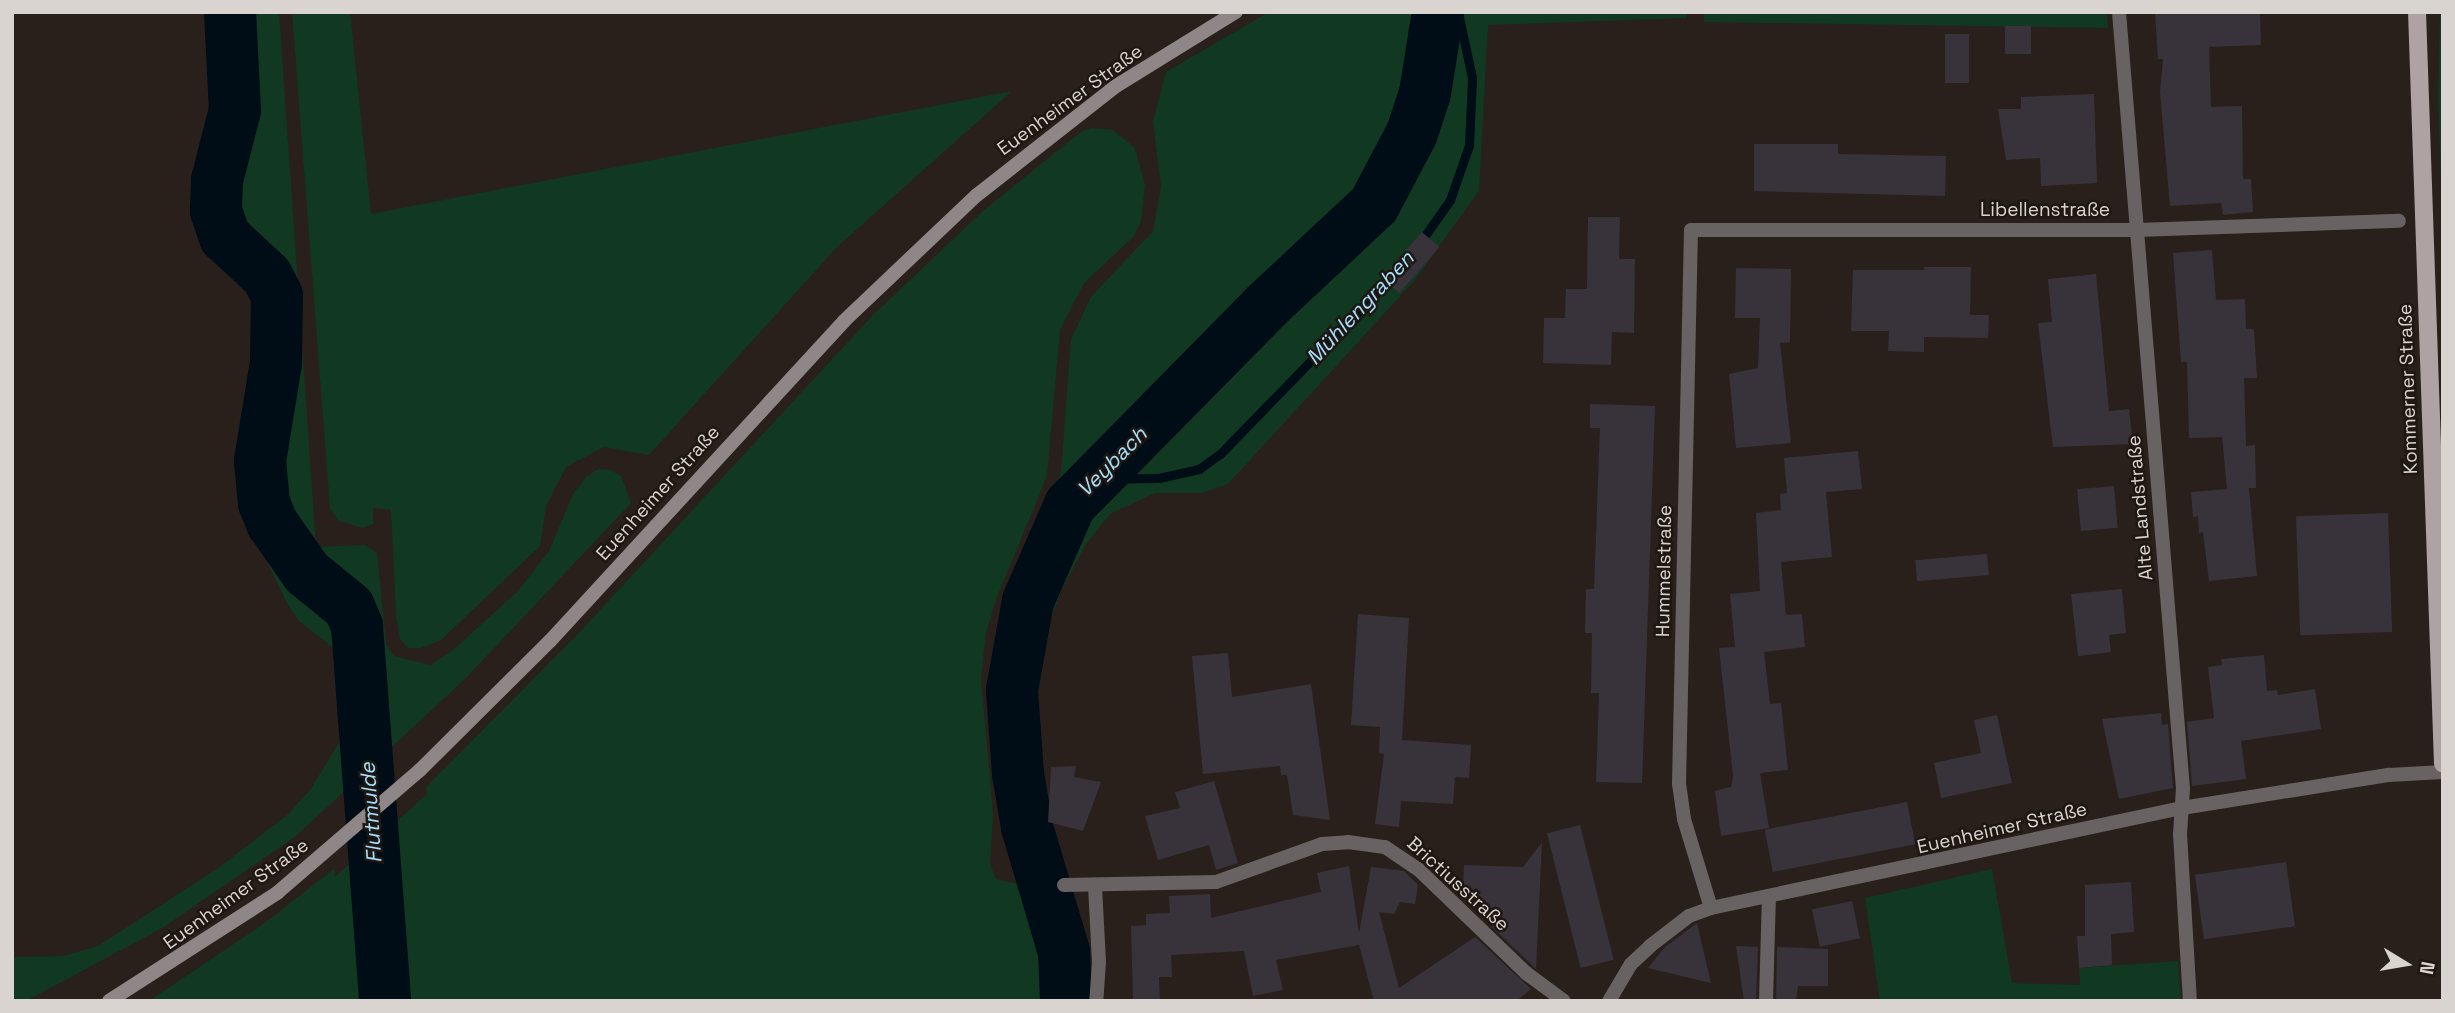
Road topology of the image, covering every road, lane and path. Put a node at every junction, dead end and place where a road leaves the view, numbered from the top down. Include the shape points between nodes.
1 (1236, 12) edge
2 (2119, 12) edge
3 (2417, 12) edge
4 (2399, 221) dead end
5 (1691, 230) joint
6 (2137, 230) junction
7 (2443, 764) edge
8 (2443, 772) edge
9 (2182, 808) junction
10 (1064, 885) dead end
11 (1095, 886) junction
12 (1769, 896) junction
13 (1711, 908) junction
14 (109, 1001) edge
15 (1096, 1001) edge
16 (1564, 1001) edge
17 (1609, 1001) edge
18 (1766, 1001) edge
19 (2190, 1001) edge

1 - 14 main road, Euenheimer Straße via 1072,118 930,236 782,386 550,641 420,770 333,847 226,929
2 - 6 street, Alte Landstraße
3 - 7 main road, Kommerner Straße
4 - 6 street, Libellenstraße
5 - 6 street, Libellenstraße
5 - 13 street, Hummelstraße via 1679,784 1684,819
6 - 9 street, Alte Landstraße
8 - 9 street, Euenheimer Straße via 2389,775
9 - 12 street, Euenheimer Straße
9 - 19 street, Alte Landstraße
10 - 11 street, Brictiusstraße
11 - 15 street
11 - 16 street, Brictiusstraße via 1216,882 1322,844 1385,847 1409,861 1525,973
12 - 13 street, Euenheimer Straße
12 - 18 street
13 - 17 street, Euenheimer Straße via 1689,916 1650,946 1631,964

